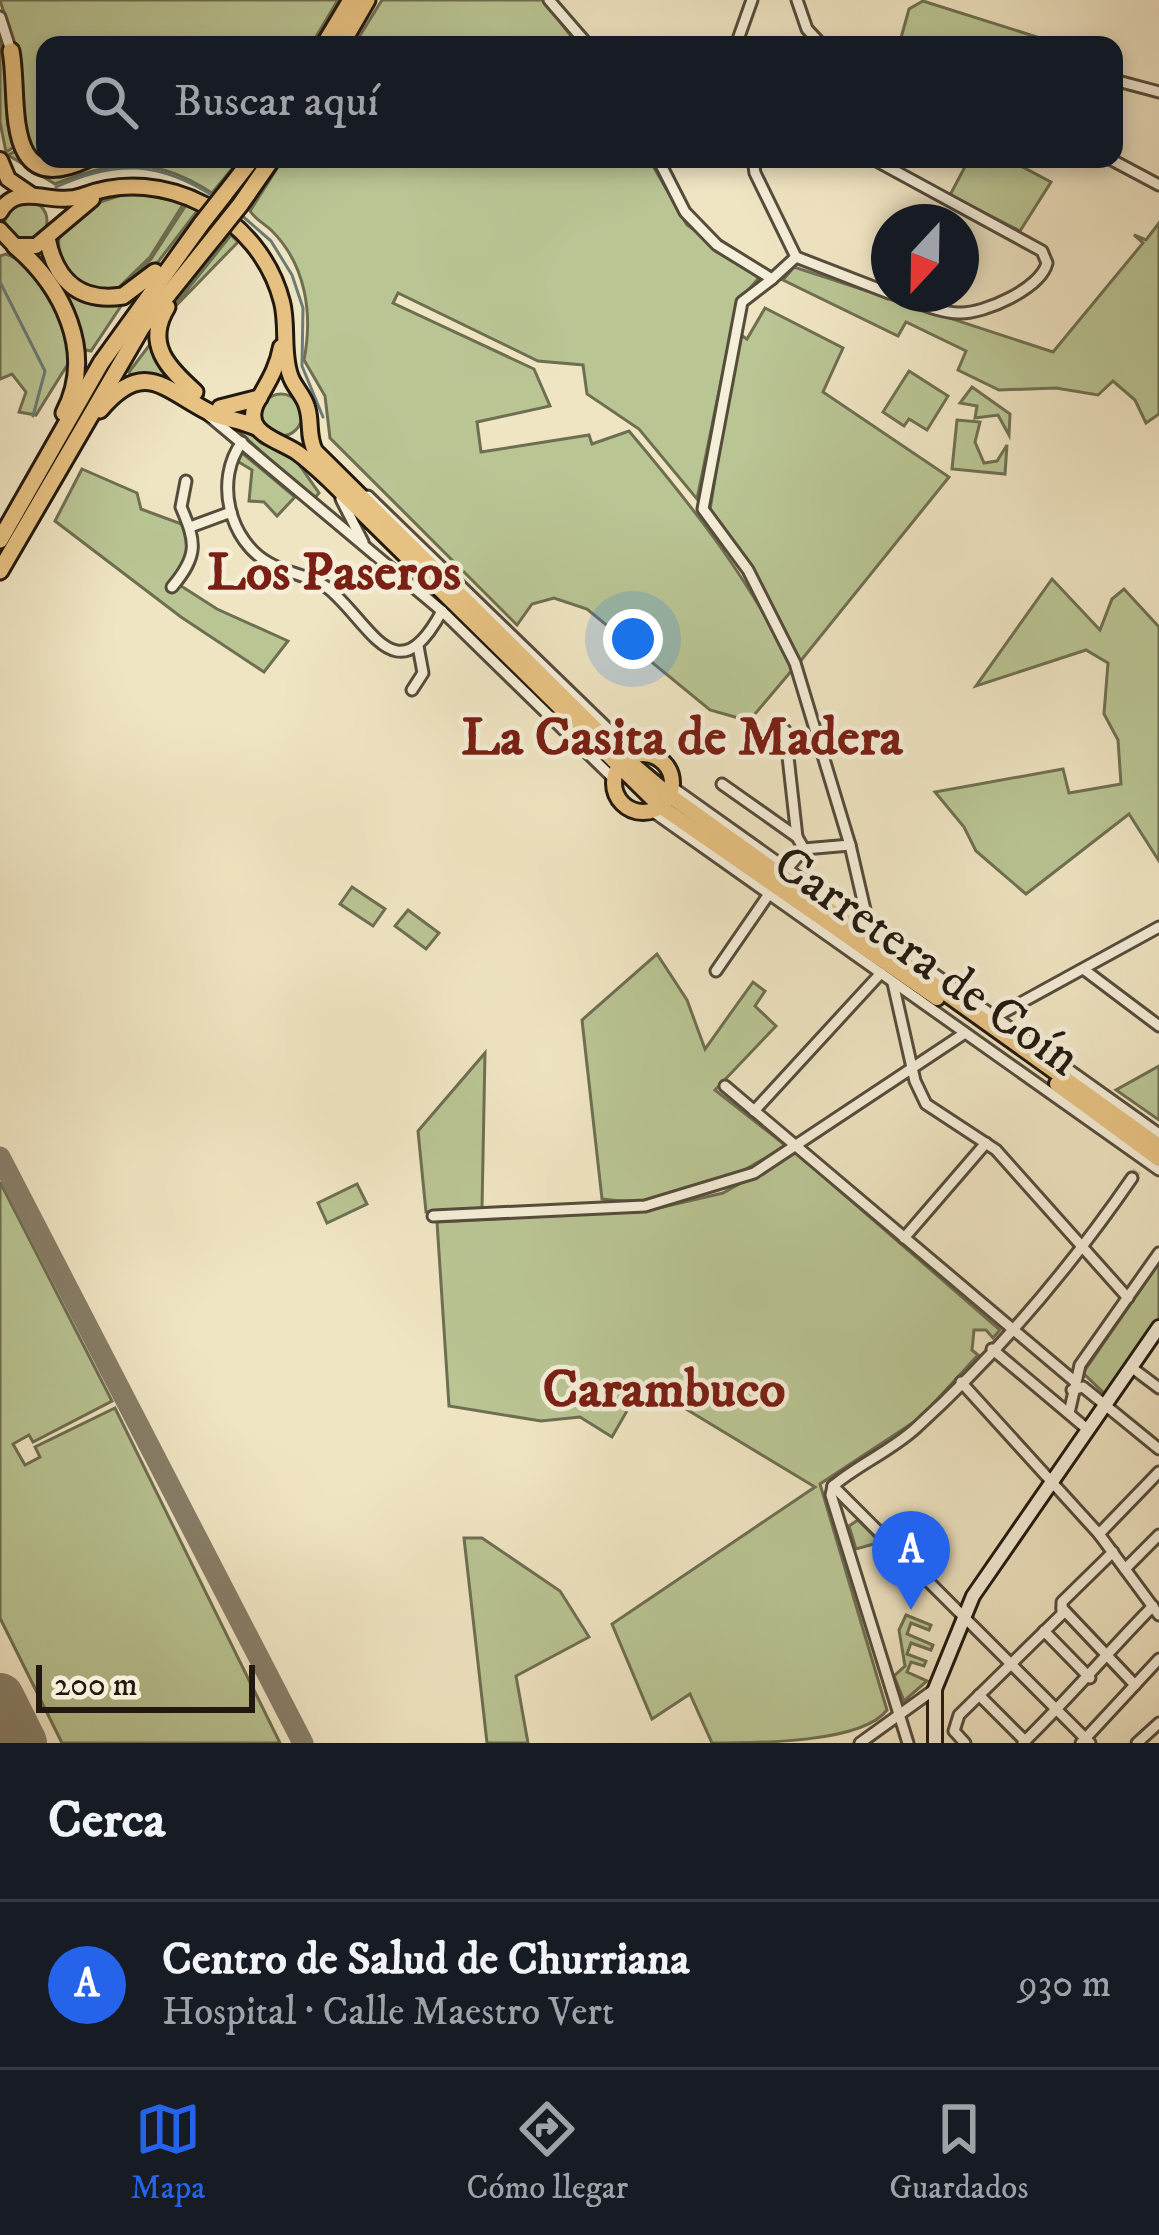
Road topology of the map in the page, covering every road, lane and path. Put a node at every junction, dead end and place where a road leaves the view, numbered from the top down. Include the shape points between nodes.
1 (367, 0) edge
2 (549, 0) edge
3 (752, 0) edge
4 (797, 0) edge
5 (349, 4) edge
6 (0, 17) edge
7 (321, 36) edge
8 (329, 36) edge
9 (346, 36) edge
10 (580, 36) edge
11 (739, 36) edge
12 (814, 36) edge
13 (10, 51) joint
14 (1123, 82) edge
15 (1159, 92) edge
16 (0, 160) edge
17 (36, 163) edge
18 (1123, 166) edge
19 (245, 168) edge
20 (266, 168) edge
21 (663, 168) edge
22 (754, 168) edge
23 (890, 168) edge
24 (130, 185) junction
25 (1159, 185) edge
26 (35, 196) junction
27 (957, 204) edge
28 (0, 212) edge
29 (979, 216) edge
30 (49, 235) junction
31 (214, 237) junction
32 (5, 240) edge
33 (184, 246) junction
34 (796, 257) junction
35 (772, 279) junction
36 (871, 285) edge
37 (979, 309) edge
38 (285, 325) junction
39 (261, 395) junction
40 (301, 395) junction
41 (195, 403) junction
42 (308, 421) junction
43 (256, 427) junction
44 (242, 442) junction
45 (280, 442) junction
46 (328, 479) junction
47 (185, 482) dead end
48 (50, 487) junction
49 (231, 512) junction
50 (193, 526) junction
51 (4, 532) edge
52 (365, 546) junction
53 (0, 571) edge
54 (172, 586) dead end
55 (442, 611) junction
56 (418, 646) junction
57 (412, 690) dead end
58 (785, 730) dead end
59 (624, 765) junction
60 (722, 784) dead end
61 (663, 800) junction
62 (797, 837) junction
63 (850, 845) junction
64 (804, 849) junction
65 (787, 869) junction
66 (770, 894) junction
67 (868, 927) junction
68 (1159, 927) edge
69 (716, 971) dead end
70 (1085, 971) junction
71 (881, 973) junction
72 (893, 982) junction
73 (995, 1017) junction
74 (1159, 1026) edge
75 (965, 1033) junction
76 (912, 1068) junction
77 (725, 1086) dead end
78 (754, 1111) junction
79 (1159, 1134) edge
80 (986, 1143) junction
81 (796, 1145) junction
82 (1159, 1146) edge
83 (1144, 1167) edge
84 (1159, 1170) edge
85 (433, 1216) dead end
86 (904, 1238) junction
87 (1084, 1248) junction
88 (1159, 1253) edge
89 (1128, 1298) junction
90 (1009, 1330) junction
91 (1158, 1330) edge
92 (992, 1349) junction
93 (1131, 1367) junction
94 (961, 1382) junction
95 (1073, 1385) junction
96 (1159, 1388) edge
97 (1104, 1405) junction
98 (1069, 1413) junction
99 (1087, 1429) junction
100 (1159, 1449) edge
101 (1159, 1472) edge
102 (1051, 1481) junction
103 (833, 1486) junction
104 (1100, 1534) junction
105 (1155, 1539) edge
106 (1113, 1552) junction
107 (1159, 1554) edge
108 (1125, 1569) junction
109 (1062, 1608) junction
110 (1156, 1611) edge
111 (964, 1615) junction
112 (1044, 1631) junction
113 (1106, 1654) junction
114 (1159, 1659) edge
115 (1012, 1663) junction
116 (1090, 1678) junction
117 (1136, 1685) junction
118 (935, 1689) junction
119 (980, 1695) junction
120 (1057, 1710) junction
121 (899, 1716) junction
122 (1159, 1723) edge
123 (1024, 1742) edge
124 (1085, 1742) edge
125 (860, 1743) edge
126 (908, 1743) edge
127 (935, 1743) edge
128 (965, 1743) edge
129 (1137, 1743) edge

1 - 9 highway
2 - 10 street
3 - 11 street
4 - 12 street
5 - 7 highway
5 - 8 highway
6 - 13 street
13 - 17 highway via 9,127
14 - 15 street
16 - 26 main road via 8,179
18 - 25 street
19 - 33 highway, bridge
20 - 31 highway, bridge
21 - 35 street via 685,212 717,245
22 - 34 street
23 - 27 street
24 - 26 main road via 64,202
24 - 30 main road via 81,206
24 - 38 main road via 180,193 241,231 274,278
26 - 28 main road via 12,198
26 - 30 main road via 52,218
29 - 37 street via 1042,250 1047,262 1034,284
30 - 32 main road via 28,248
30 - 33 highway via 58,276 83,293 111,298 135,290
31 - 39 highway via 160,318 159,350 213,406 230,409
31 - 48 highway via 142,327
32 - 51 highway via 61,300 77,367 68,404
33 - 51 highway via 101,363
34 - 35 street
34 - 36 street
35 - 63 street via 742,302 703,509 758,588 795,663
38 - 39 main road via 278,364
38 - 40 main road via 290,375
39 - 40 main road via 285,387
39 - 43 main road
40 - 42 main road
41 - 43 highway
41 - 44 street
41 - 48 highway via 148,381 113,394
42 - 45 main road via 296,438
42 - 59 main road via 316,451
43 - 45 main road
44 - 49 street via 229,472
44 - 52 street
45 - 46 main road
46 - 52 street
46 - 59 main road
47 - 50 street via 181,507
48 - 53 highway
49 - 50 street
49 - 56 street via 247,545 268,563 328,587 384,648
50 - 54 street via 192,564
52 - 55 street
55 - 56 street
55 - 59 street
56 - 57 street via 423,673
58 - 62 street
59 - 61 main road
59 - 61 main road via 662,761
59 - 61 main road via 627,807
60 - 62 street
61 - 65 street, Carretera de Coín
61 - 66 street, Carretera de Coín
61 - 82 main road
61 - 83 main road, Carretera de Coín
62 - 64 street
63 - 64 street
63 - 67 street
64 - 65 street
65 - 67 street, Carretera de Coín
66 - 69 street
66 - 71 street, Carretera de Coín
67 - 73 street, Carretera de Coín
68 - 70 street
70 - 73 street
70 - 74 street
71 - 72 street, Carretera de Coín
71 - 78 street
72 - 75 street, Carretera de Coín
72 - 76 street
73 - 79 street, Carretera de Coín
75 - 76 street
75 - 83 street, Carretera de Coín
76 - 80 street via 926,1104
76 - 81 street
77 - 78 street
78 - 81 street
80 - 86 street
80 - 87 street
81 - 85 street via 718,1188 645,1206
81 - 86 street
83 - 84 street, Carretera de Coín
83 - 87 street
86 - 90 street
87 - 89 street
87 - 90 street
88 - 89 street
89 - 95 street
90 - 92 street
90 - 95 street
91 - 93 street
92 - 94 street
92 - 98 street
93 - 96 street
93 - 97 street
94 - 102 street
94 - 103 street via 912,1432
95 - 97 street
95 - 98 street
97 - 99 street
97 - 100 street
98 - 99 street
99 - 102 street
101 - 104 street
102 - 104 street
102 - 111 street
103 - 111 street
103 - 121 street
104 - 106 street
105 - 107 street
105 - 108 street
106 - 108 street
106 - 109 street
108 - 110 street
109 - 112 street
109 - 113 street
110 - 113 street
111 - 115 street
111 - 118 street
112 - 115 street
112 - 116 street
113 - 116 street
113 - 117 street
114 - 117 street
115 - 119 street
115 - 120 street
116 - 120 street
117 - 124 street
118 - 121 street
118 - 127 street
119 - 123 street
119 - 128 street via 959,1715 954,1731
120 - 123 street
120 - 124 street
121 - 125 street
121 - 126 street
122 - 129 street

